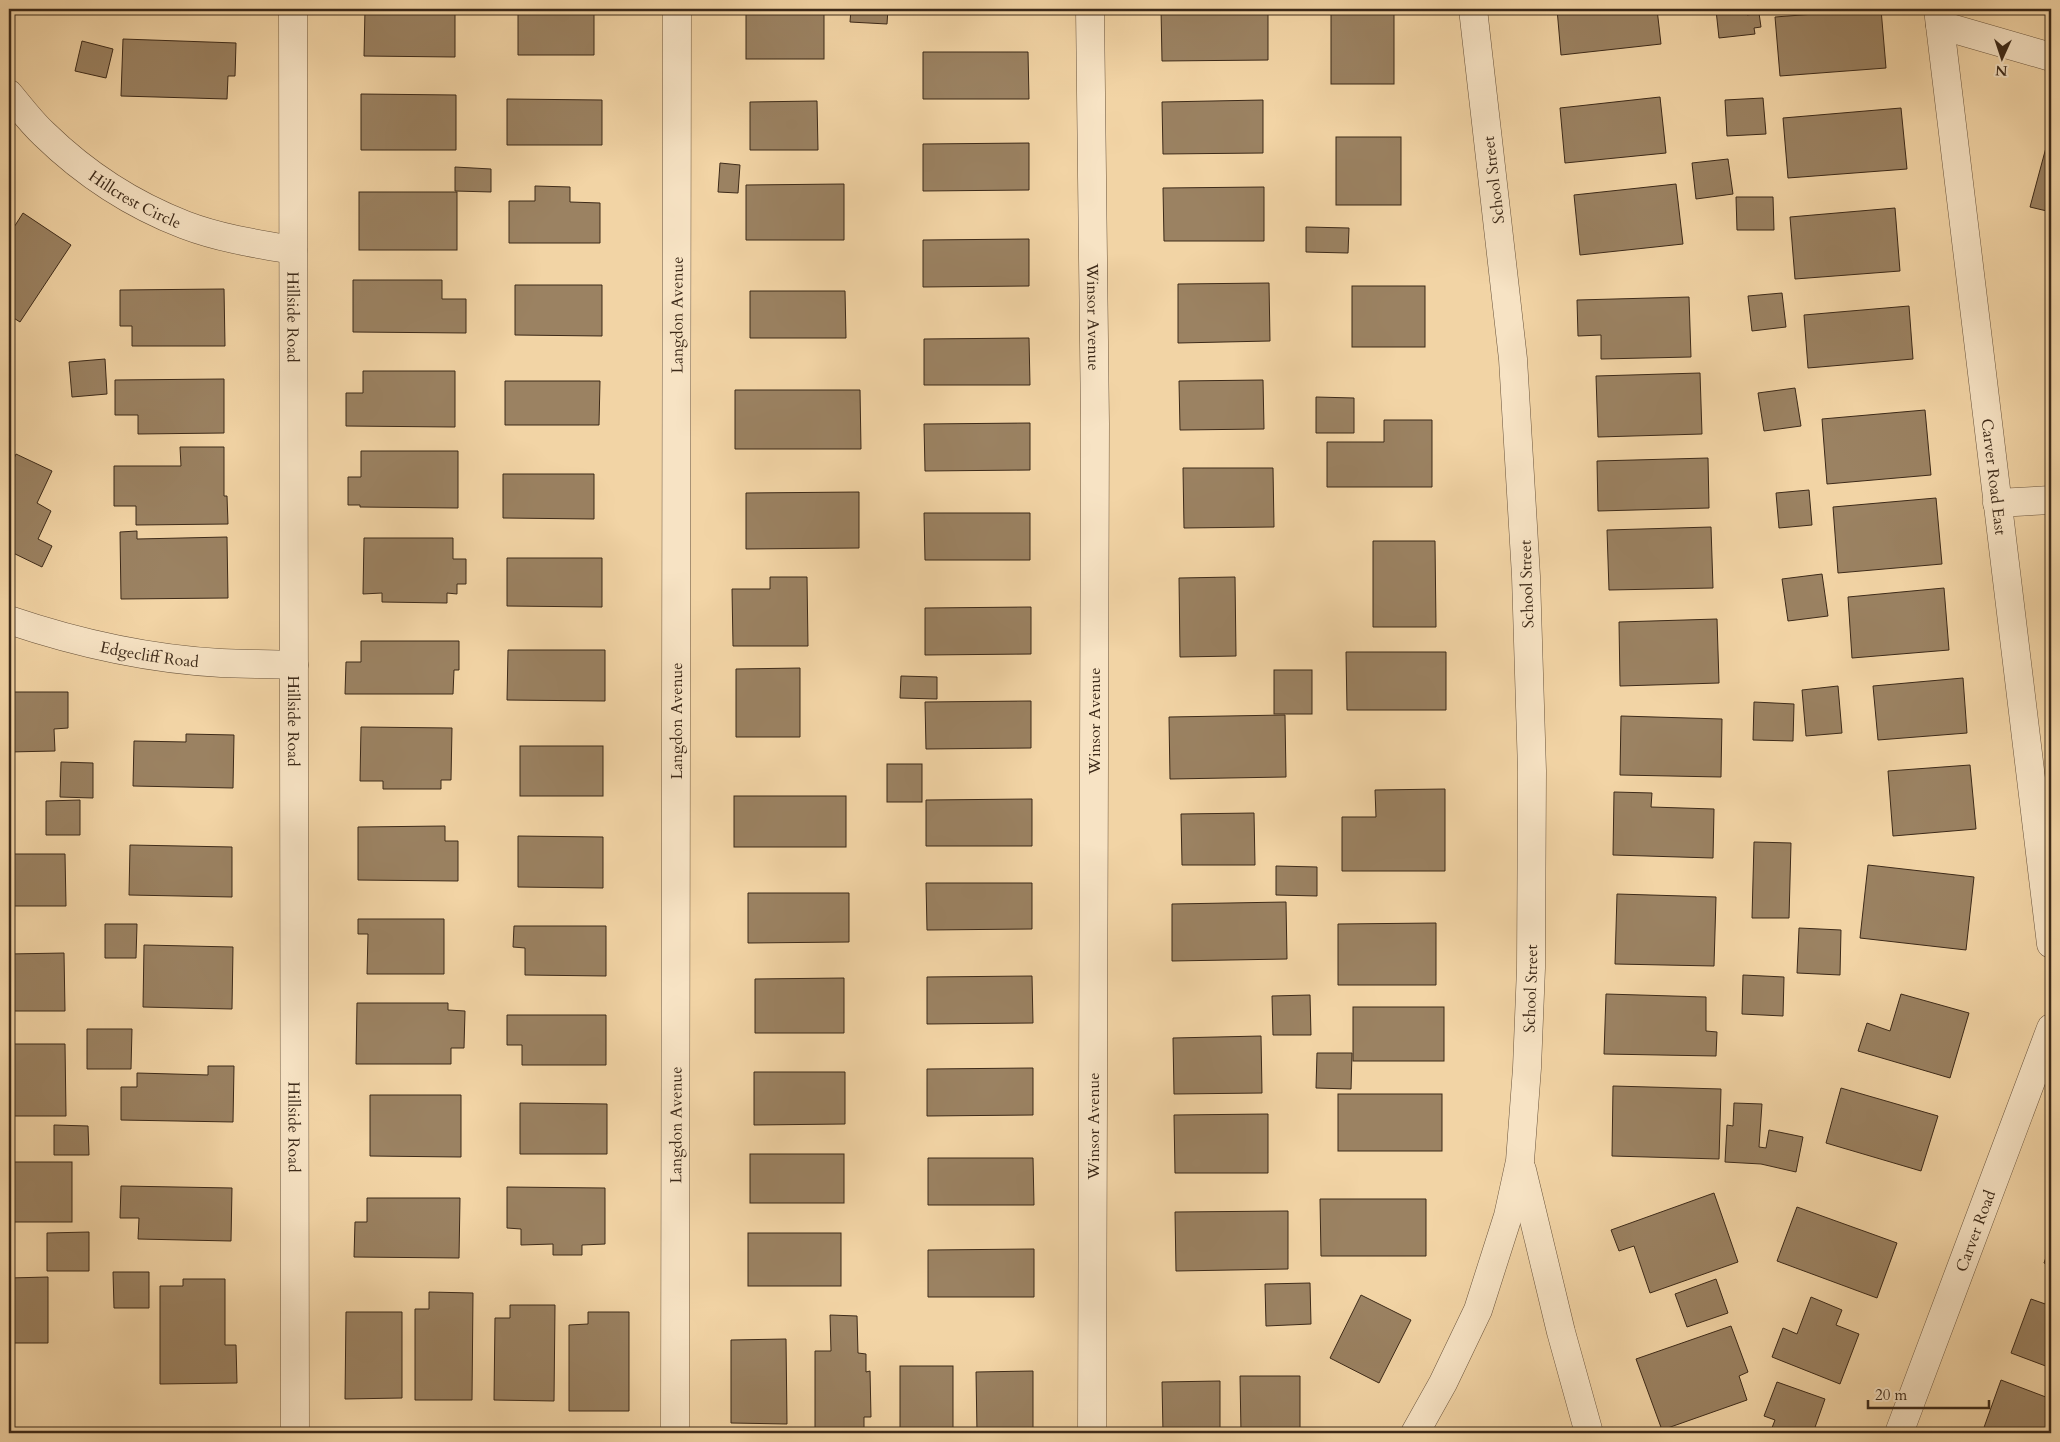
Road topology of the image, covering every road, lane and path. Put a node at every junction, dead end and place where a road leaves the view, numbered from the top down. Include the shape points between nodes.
1 (293, 9) edge
2 (678, 9) edge
3 (1090, 9) edge
4 (1473, 9) edge
5 (1939, 17) edge
6 (2051, 58) edge
7 (9, 94) edge
8 (293, 250) junction
9 (2051, 500) edge
10 (1998, 504) junction
11 (9, 620) edge
12 (294, 665) junction
13 (2051, 944) edge
14 (2051, 1028) edge
15 (1520, 1161) junction
16 (296, 1433) edge
17 (675, 1433) edge
18 (1092, 1433) edge
19 (1415, 1433) edge
20 (1589, 1433) edge
21 (1899, 1433) edge

1 - 8 street, Hillside Road
2 - 17 street, Langdon Avenue
3 - 18 street, Winsor Avenue via 1095,424
4 - 15 street, School Street via 1513,359 1526,576 1533,867
5 - 6 street
5 - 10 street, Carver Road East
7 - 8 street, Hillcrest Circle via 43,134 76,162 134,201 186,225 245,242
8 - 12 street, Hillside Road
9 - 10 street
10 - 13 street, Carver Road East
11 - 12 street, Edgecliff Road via 99,646 221,663
12 - 16 street, Hillside Road
14 - 21 street, Carver Road
15 - 19 street, School Street via 1508,1216 1478,1310
15 - 20 street, School Street

